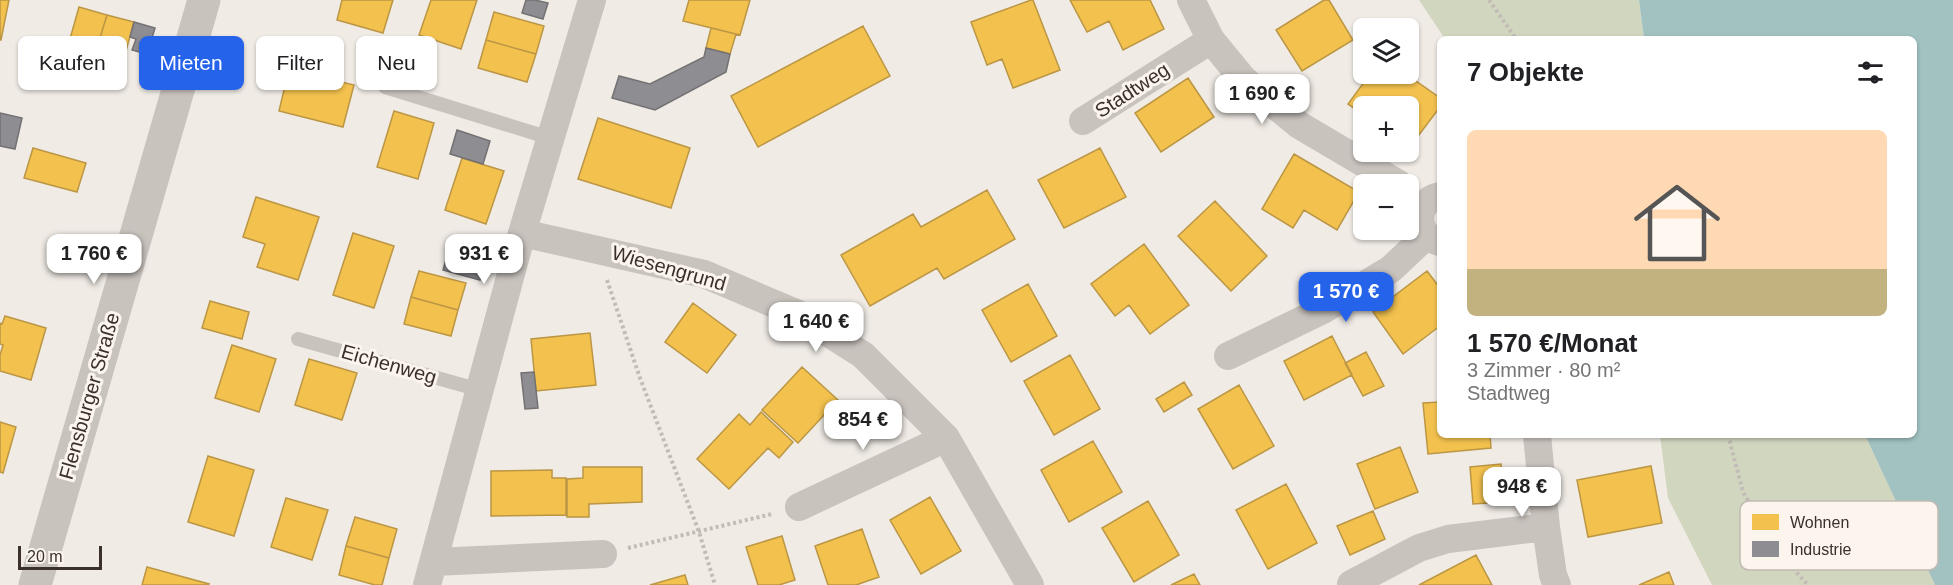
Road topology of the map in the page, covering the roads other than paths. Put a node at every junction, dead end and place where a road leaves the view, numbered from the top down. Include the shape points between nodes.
1 (204, 0) edge
2 (592, 0) edge
3 (1191, 0) edge
4 (1211, 40) junction
5 (395, 90) edge
6 (1083, 122) dead end
7 (550, 138) junction
8 (1382, 174) edge
9 (1425, 196) edge
10 (522, 233) junction
11 (1433, 238) edge
12 (298, 339) dead end
13 (1228, 356) dead end
14 (480, 390) junction
15 (946, 438) junction
16 (1537, 438) edge
17 (799, 507) road end
18 (1546, 527) junction
19 (603, 554) road end
20 (431, 574) edge
21 (1351, 584) edge
22 (35, 585) edge
23 (1030, 585) edge
24 (1557, 585) edge

1 - 22 street, Flensburger Straße
2 - 7 street
3 - 4 street
4 - 6 street, Stadtweg
4 - 8 street via 1244,79 1299,125
5 - 7 lane
7 - 10 street
9 - 11 street via 1420,215 1422,230
10 - 14 street
10 - 15 street, Wiesengrund via 704,274 798,314 864,355
11 - 13 street via 1323,310
12 - 14 lane, Eichenweg
14 - 20 street
15 - 17 street
15 - 23 street, Wiesengrund
16 - 18 street
18 - 21 street via 1448,539 1419,548
18 - 24 street
19 - 20 street

